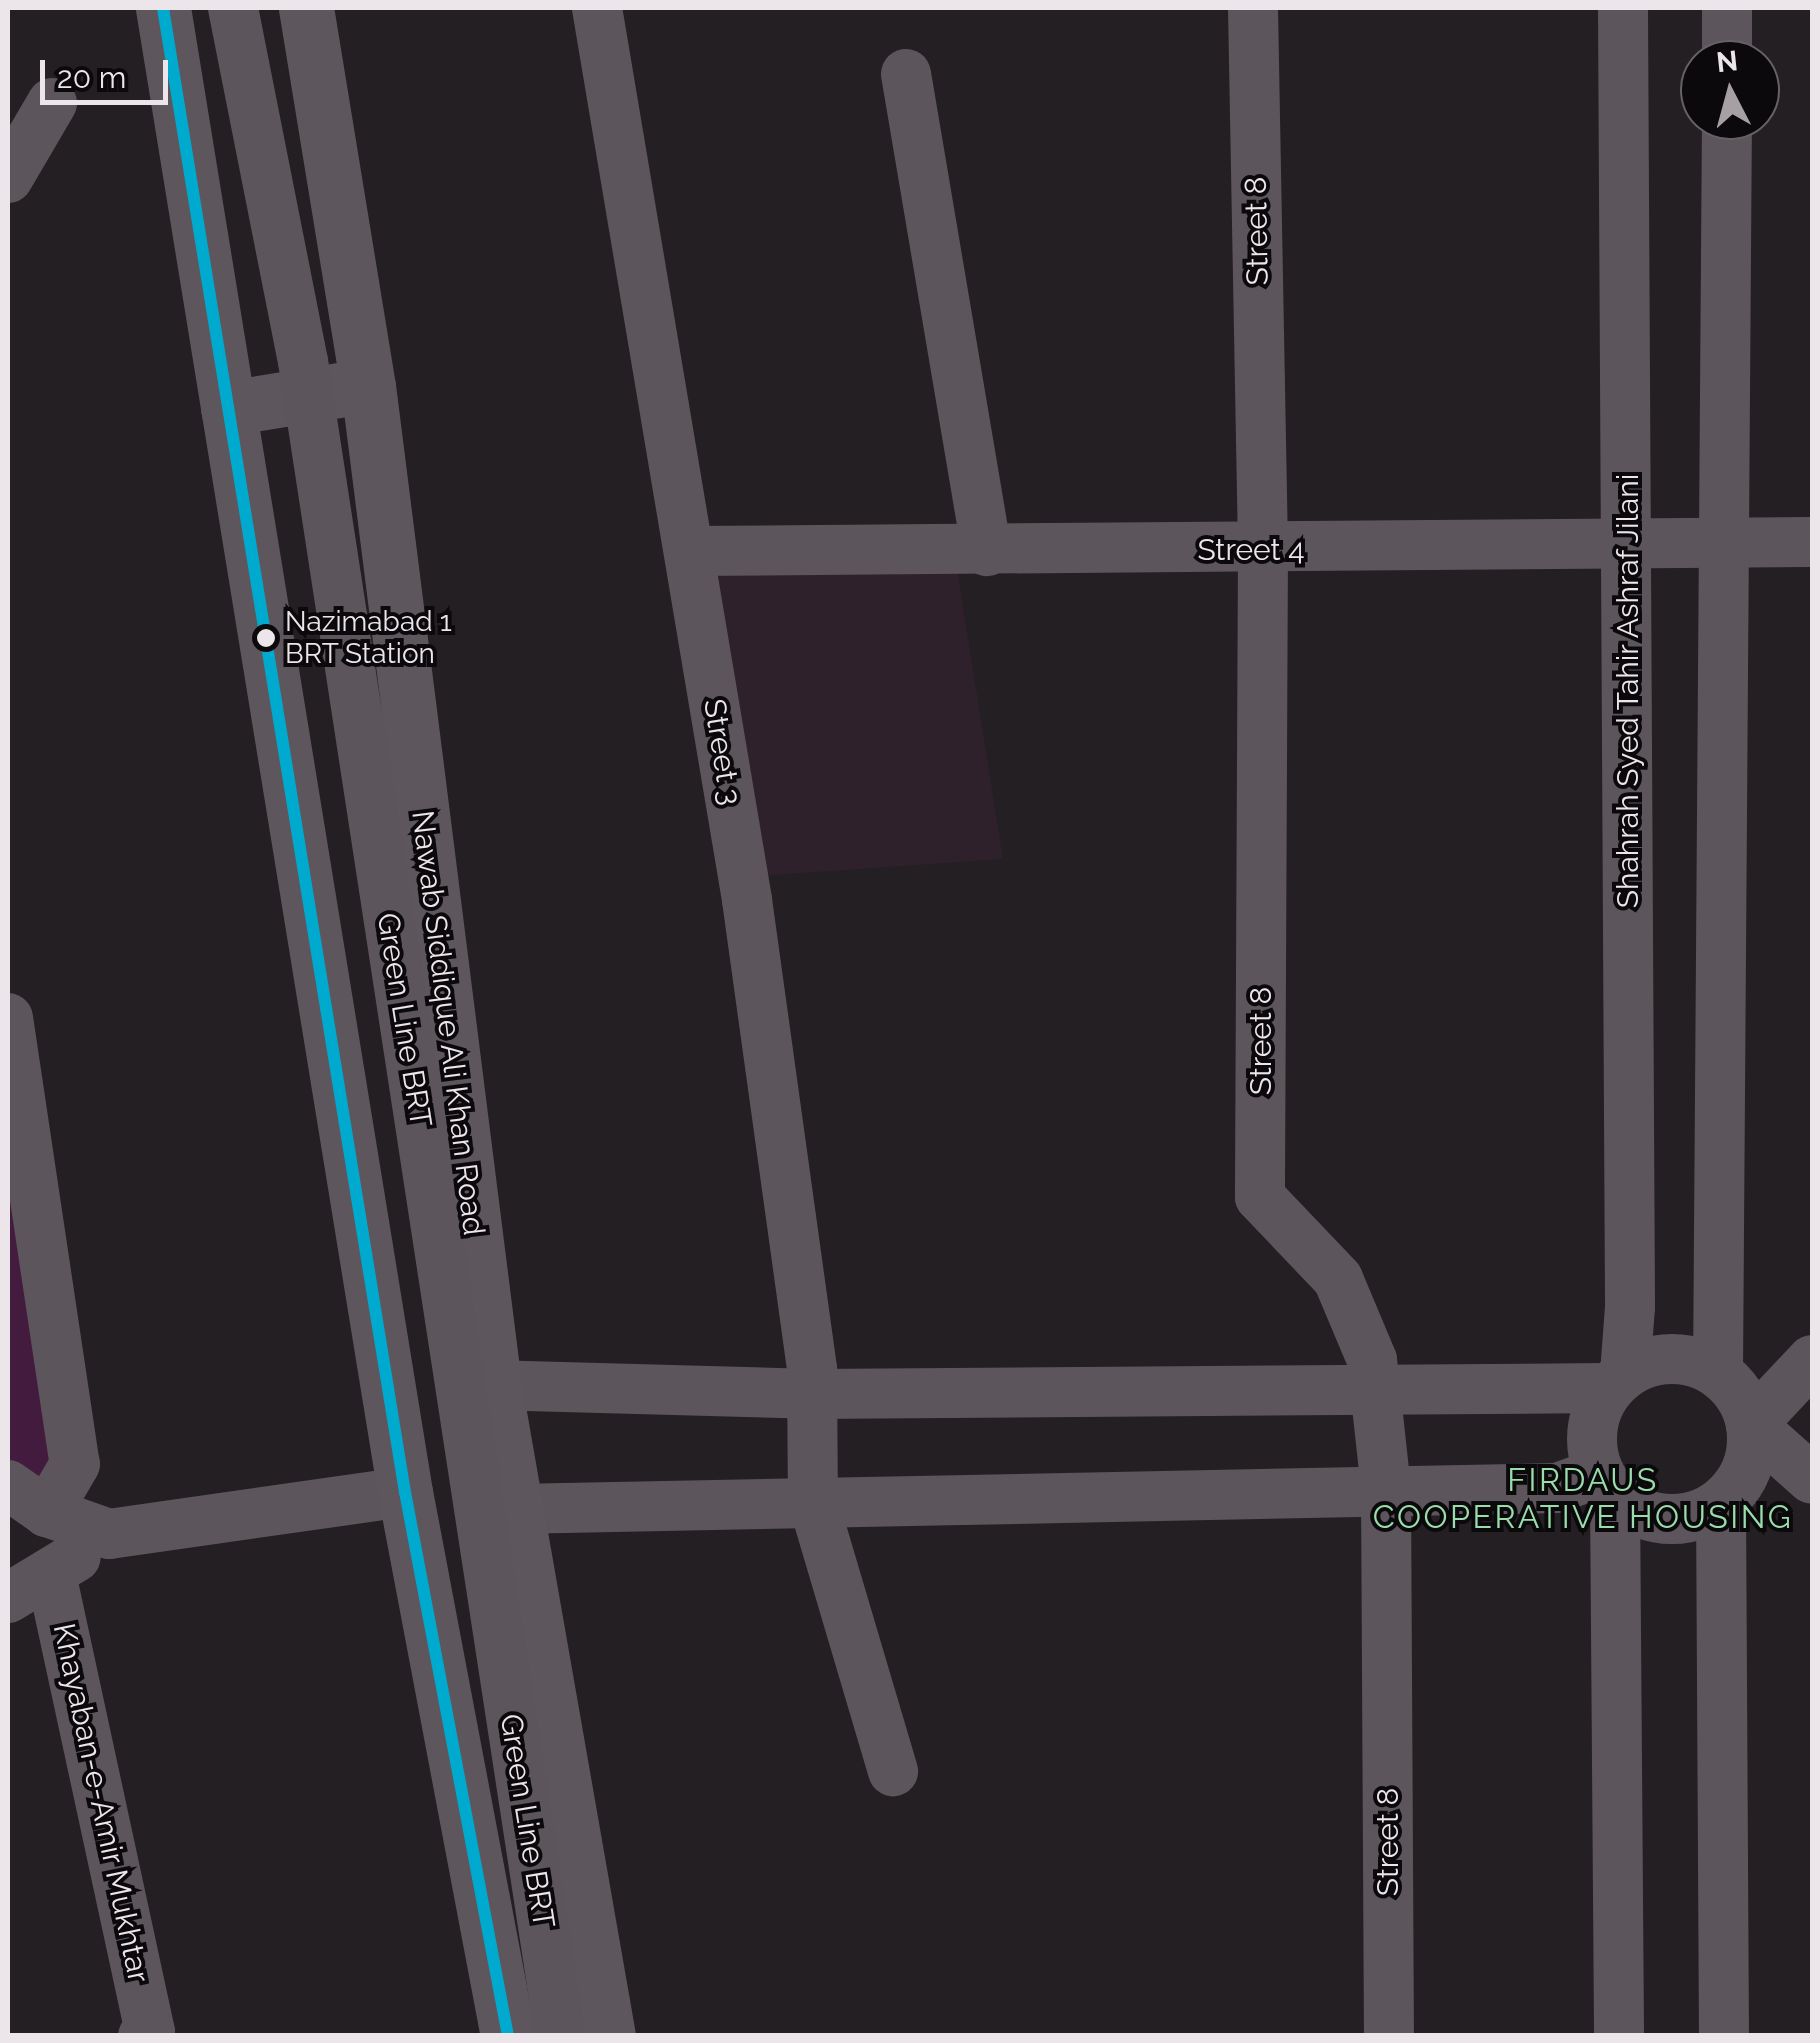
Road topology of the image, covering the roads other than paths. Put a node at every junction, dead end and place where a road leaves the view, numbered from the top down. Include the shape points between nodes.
1 (163, 8) edge
2 (233, 8) edge
3 (306, 8) edge
4 (597, 8) edge
5 (1253, 8) edge
6 (1623, 8) edge
7 (1727, 8) edge
8 (1727, 40) edge
9 (906, 74) dead end
10 (52, 103) dead end
11 (1728, 140) edge
12 (8, 178) edge
13 (368, 386) junction
14 (228, 408) junction
15 (1812, 542) edge
16 (1729, 544) junction
17 (1627, 548) junction
18 (986, 550) junction
19 (1264, 550) junction
20 (689, 551) junction
21 (8, 1018) edge
22 (1812, 1360) edge
23 (1718, 1373) junction
24 (1618, 1381) junction
25 (494, 1385) junction
26 (1375, 1389) junction
27 (812, 1394) junction
28 (1752, 1425) junction
29 (1812, 1479) edge
30 (1607, 1485) junction
31 (1386, 1489) junction
32 (405, 1492) junction
33 (28, 1498) edge
34 (813, 1501) junction
35 (1721, 1504) junction
36 (514, 1509) junction
37 (109, 1534) junction
38 (51, 1574) junction
39 (8, 1598) edge
40 (893, 1771) dead end
41 (146, 2034) edge
42 (508, 2036) edge
43 (560, 2036) edge
44 (608, 2036) edge
45 (1389, 2036) edge
46 (1620, 2036) edge
47 (1724, 2036) edge

1 - 14 main road
2 - 43 street, Green Line BRT, bridge via 303,361
3 - 13 main road, Nawab Siddique Ali Khan Road
4 - 20 street, Street 3
5 - 19 street, Street 8
6 - 17 street, Shahrah Syed Tahir Ashraf Jilani
7 - 8 street
9 - 18 street
10 - 12 street
11 - 16 street
13 - 14 main road
13 - 25 main road, Nawab Siddique Ali Khan Road
14 - 32 main road
15 - 16 street, Street 4
16 - 17 street, Street 4
16 - 23 street
17 - 19 street, Street 4
17 - 24 street, Shahrah Syed Tahir Ashraf Jilani via 1630,1307
18 - 19 street, Street 4
18 - 20 street, Street 4
19 - 26 street, Street 8 via 1260,1197 1338,1280 1372,1360
20 - 27 street, Street 3 via 747,900
21 - 33 street via 75,1464
22 - 28 street
23 - 24 street via 1678,1359
23 - 28 street via 1738,1392
24 - 26 street
24 - 30 street via 1592,1440
25 - 27 street
25 - 36 main road, Nawab Siddique Ali Khan Road
26 - 27 street
26 - 31 street, Street 8
27 - 34 street, Street 3
28 - 29 street
28 - 35 street via 1752,1453 1742,1479
30 - 31 street
30 - 35 street via 1665,1520
30 - 46 street
31 - 34 street
31 - 45 street, Street 8
32 - 37 street
32 - 42 main road
33 - 37 street
34 - 36 street
34 - 40 street, Street 3
35 - 47 street
36 - 44 main road, Nawab Siddique Ali Khan Road
37 - 38 street
38 - 39 street
38 - 41 street, Khayaban-e-Amir Mukhtar

